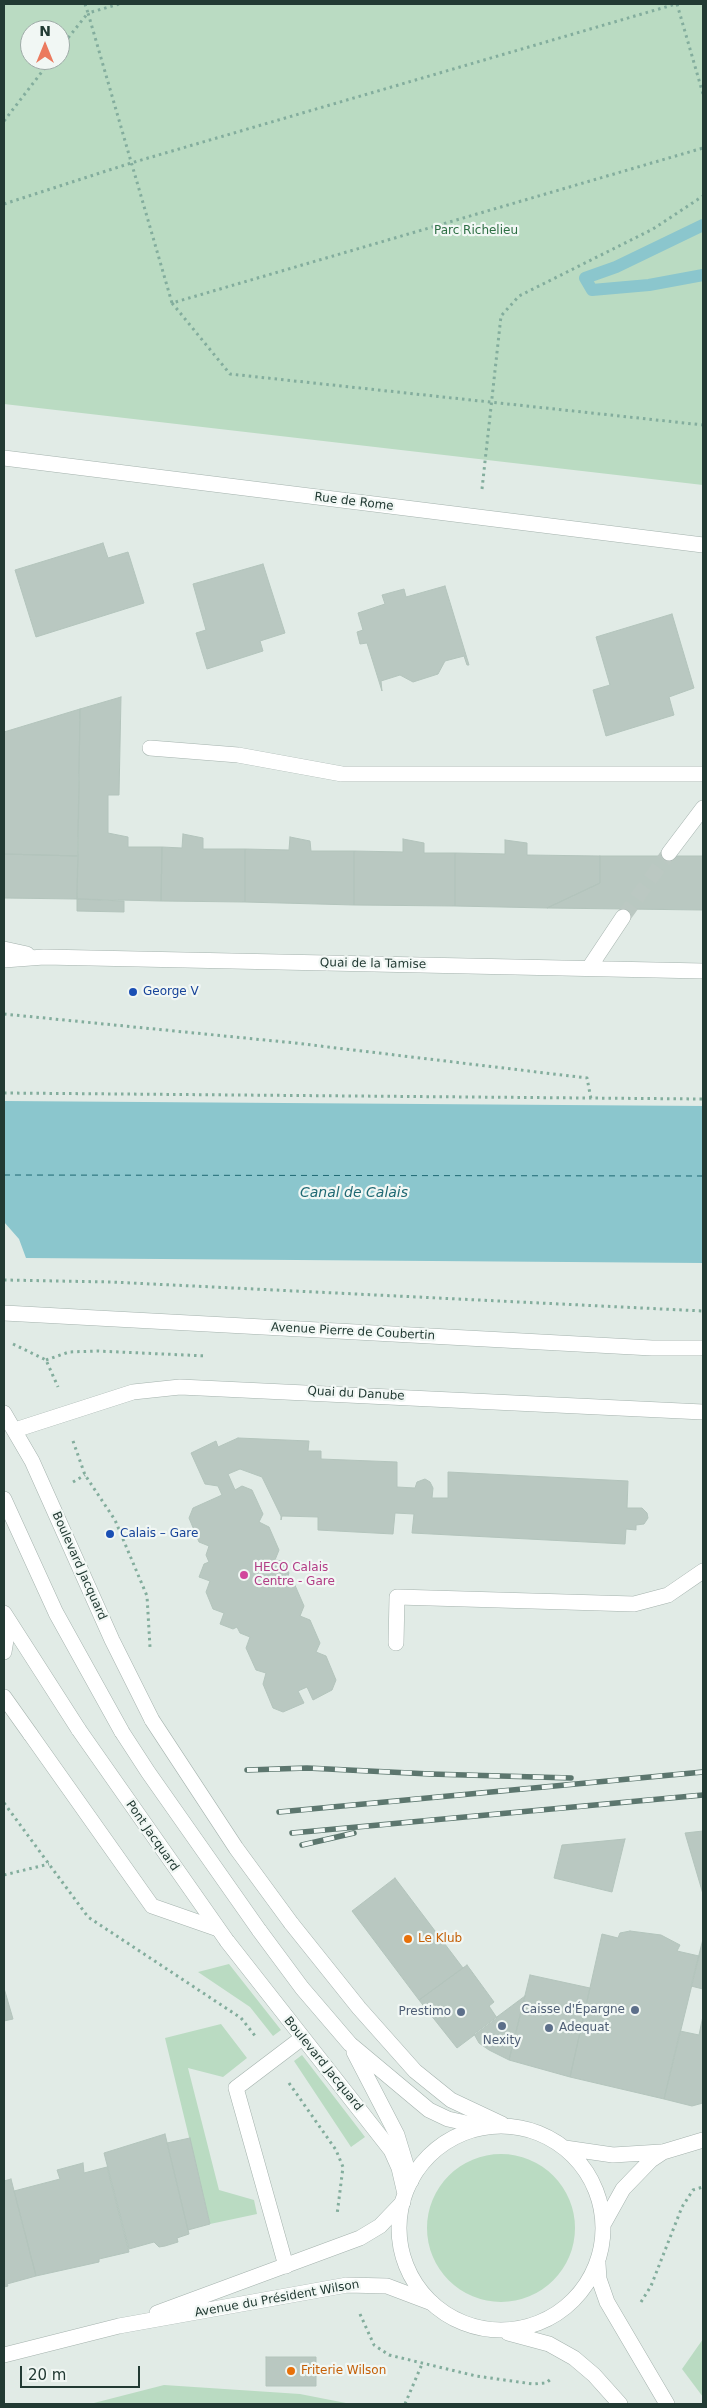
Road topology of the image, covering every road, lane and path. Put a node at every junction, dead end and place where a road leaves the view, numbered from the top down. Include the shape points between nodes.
1 (85, 4) edge
2 (119, 4) edge
3 (677, 4) edge
4 (88, 13) junction
5 (70, 36) edge
6 (43, 70) edge
7 (703, 94) edge
8 (4, 121) edge
9 (703, 148) edge
10 (131, 163) junction
11 (703, 196) edge
12 (4, 204) edge
13 (172, 303) junction
14 (491, 402) junction
15 (703, 425) edge
16 (4, 458) edge
17 (478, 517) junction
18 (703, 545) edge
19 (150, 748) dead end
20 (703, 774) edge
21 (703, 808) edge
22 (668, 853) tunnel mouth
23 (623, 917) tunnel mouth
24 (4, 949) edge
25 (44, 957) junction
26 (4, 960) edge
27 (589, 968) junction
28 (703, 971) edge
29 (4, 1014) edge
30 (4, 1093) edge
31 (591, 1099) junction
32 (703, 1100) edge
33 (4, 1280) edge
34 (703, 1311) edge
35 (4, 1313) edge
36 (10, 1342) dead end
37 (703, 1348) edge
38 (703, 1412) edge
39 (4, 1413) edge
40 (66, 1413) junction
41 (15, 1430) junction
42 (4, 1499) edge
43 (703, 1571) edge
44 (6, 1618) edge
45 (396, 1643) dead end
46 (150, 1651) dead end
47 (4, 1652) edge
48 (4, 1697) edge
49 (4, 1804) edge
50 (50, 1864) junction
51 (4, 1875) edge
52 (222, 1935) junction
53 (302, 2038) junction
54 (350, 2044) junction
55 (273, 2059) junction
56 (508, 2126) junction
57 (484, 2127) junction
58 (703, 2140) edge
59 (564, 2148) junction
60 (663, 2152) junction
61 (344, 2167) dead end
62 (703, 2187) edge
63 (693, 2190) dead end
64 (406, 2192) junction
65 (604, 2223) junction
66 (598, 2264) junction
67 (286, 2266) junction
68 (432, 2303) junction
69 (119, 2326) junction
70 (497, 2330) junction
71 (4, 2355) edge
72 (422, 2364) dead end
73 (405, 2404) edge
74 (620, 2404) edge
75 (667, 2404) edge

1 - 4 path
2 - 4 path
3 - 7 path
3 - 10 path
4 - 5 path
4 - 10 path
6 - 8 path
9 - 13 path
10 - 12 path
10 - 13 path
11 - 14 path via 653,229 519,296 501,316
13 - 14 path via 230,374
14 - 15 path
14 - 17 path
16 - 17 street, Rue de Rome
17 - 18 street, Rue de Rome
19 - 20 street via 238,755 342,774
21 - 22 street
23 - 27 street
24 - 25 street, Quai de la Tamise
25 - 26 street, Quai de la Tamise
25 - 27 street, Quai de la Tamise
27 - 28 street, Quai de la Tamise
29 - 31 path via 295,1043 588,1078
30 - 31 path
31 - 32 path
33 - 34 path via 111,1282
35 - 37 street, Avenue Pierre de Coubertin via 652,1348
36 - 40 path via 46,1360
38 - 40 street, Quai du Danube via 180,1387 133,1392
39 - 41 street, Boulevard Jacquard
40 - 41 street, Quai du Danube
40 - 46 path via 85,1475 115,1520 147,1596
41 - 56 street, Boulevard Jacquard, bridge via 152,1720 240,1854 354,2002 415,2071 451,2100
42 - 54 street, bridge via 56,1613 122,1732 259,1930 302,1988
43 - 45 street via 668,1595 634,1604 397,1596
44 - 47 street
44 - 52 street, Pont Jacquard, bridge via 79,1730
48 - 52 street, bridge via 152,1906
49 - 50 path
50 - 51 path
50 - 55 path via 88,1917 241,2018
52 - 53 street, Boulevard Jacquard
53 - 55 street
53 - 64 street, Boulevard Jacquard via 391,2150
54 - 57 street via 429,2110 448,2119
54 - 64 street via 398,2135
55 - 61 path via 336,2150
55 - 67 street via 236,2088
56 - 57 street
56 - 59 street via 534,2131
57 - 64 street, Avenue du Président Wilson via 446,2142 428,2157
58 - 60 street
59 - 60 street via 613,2155
59 - 65 street via 577,2159 592,2181
60 - 65 street via 628,2182
62 - 63 path
64 - 67 street, Avenue du Président Wilson via 370,2233
64 - 68 street via 399,2225 401,2249 412,2278
65 - 66 street
66 - 70 street via 579,2296 558,2314 533,2326
66 - 75 street via 607,2302
67 - 69 street, Avenue du Président Wilson
68 - 69 street, Avenue du Président Wilson via 386,2286 347,2285
68 - 70 street via 451,2318
69 - 71 street, Avenue du Président Wilson
70 - 74 street via 549,2344 574,2358
72 - 73 path

